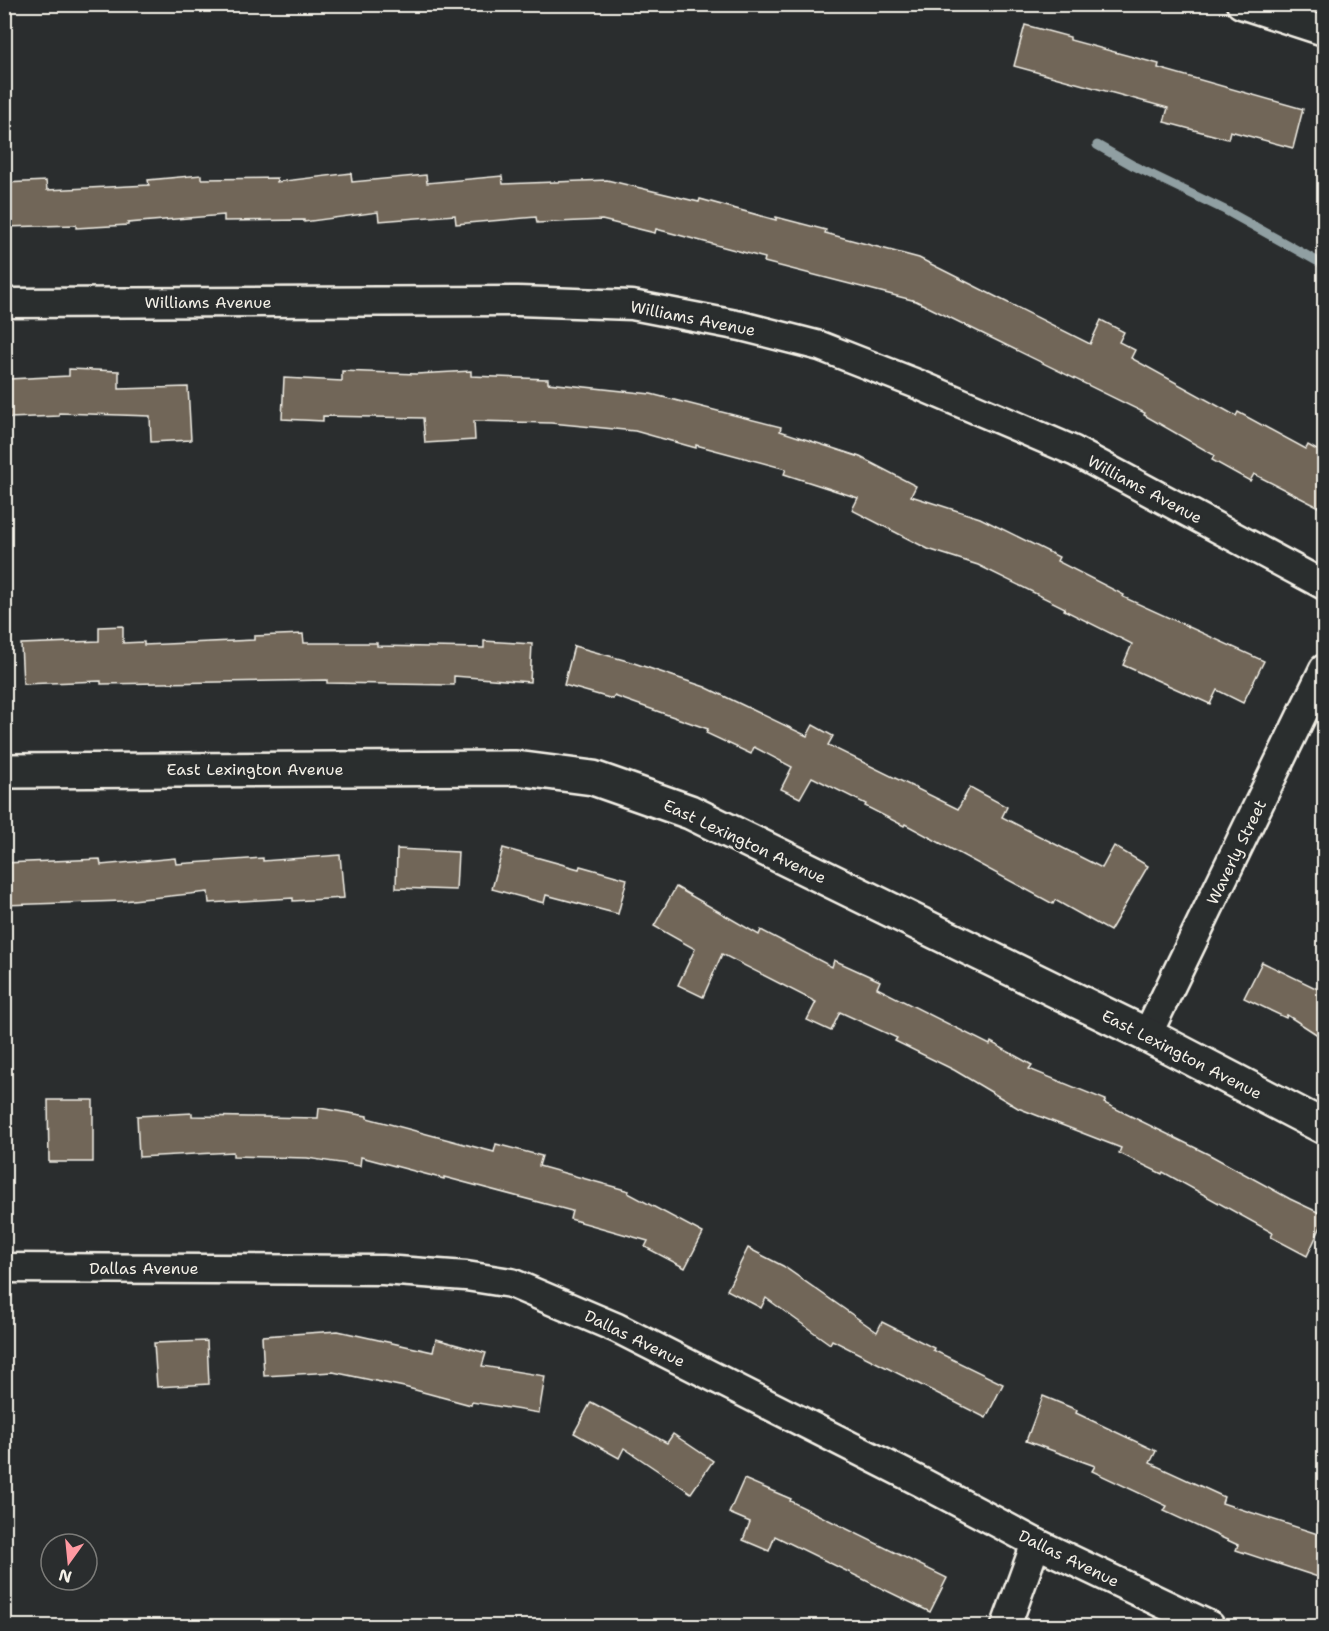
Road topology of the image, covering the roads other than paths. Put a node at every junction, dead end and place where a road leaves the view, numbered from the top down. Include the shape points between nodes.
1 (1241, 4) edge
2 (1324, 31) edge
3 (4, 303) edge
4 (1324, 585) edge
5 (1324, 669) edge
6 (4, 771) edge
7 (1147, 1035) junction
8 (1324, 1127) edge
9 (4, 1268) edge
10 (1036, 1543) junction
11 (1006, 1626) edge
12 (1210, 1626) edge

1 - 2 street
3 - 4 street, Williams Avenue via 518,301 632,305 741,326 820,346 1074,451
5 - 7 street, Waverly Street
6 - 7 main road, East Lexington Avenue via 516,768 593,778 690,812
7 - 8 main road, East Lexington Avenue
9 - 10 street, Dallas Avenue via 383,1270 511,1283 617,1328
10 - 11 street
10 - 12 street, Dallas Avenue

